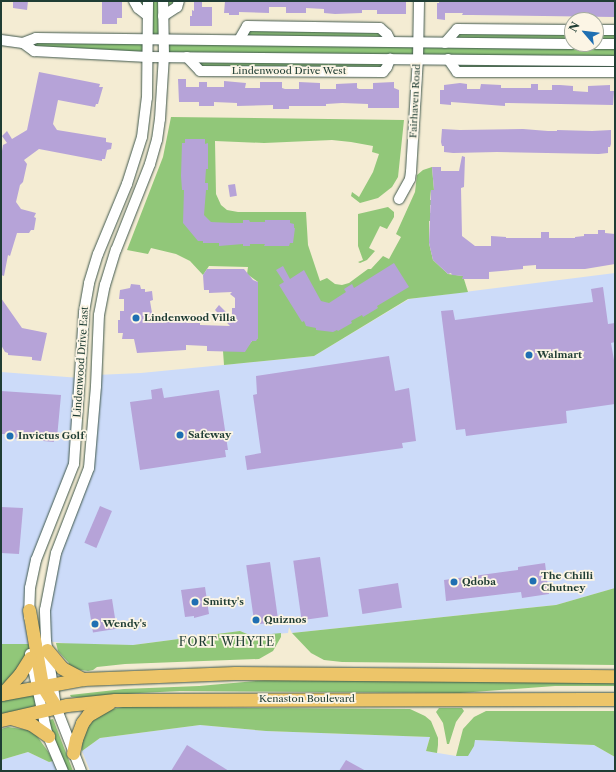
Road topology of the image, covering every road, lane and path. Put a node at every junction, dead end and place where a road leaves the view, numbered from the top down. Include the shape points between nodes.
1 (134, 1) edge
2 (148, 1) edge
3 (163, 1) edge
4 (179, 1) edge
5 (419, 1) edge
6 (147, 15) junction
7 (163, 16) junction
8 (564, 30) edge
9 (604, 30) edge
10 (615, 30) edge
11 (148, 39) junction
12 (1, 40) edge
13 (163, 40) junction
14 (239, 40) junction
15 (391, 42) junction
16 (418, 42) junction
17 (23, 43) junction
18 (445, 43) junction
19 (564, 44) edge
20 (604, 44) edge
21 (615, 44) edge
22 (164, 56) junction
23 (148, 57) junction
24 (187, 57) junction
25 (390, 59) junction
26 (418, 59) junction
27 (448, 60) junction
28 (615, 61) edge
29 (615, 72) edge
30 (399, 199) dead end
31 (29, 610) junction
32 (47, 650) junction
33 (30, 658) junction
34 (615, 676) edge
35 (83, 679) junction
36 (43, 685) junction
37 (1, 694) edge
38 (615, 699) edge
39 (115, 700) junction
40 (56, 707) junction
41 (41, 710) junction
42 (6, 719) edge
43 (48, 736) junction
44 (73, 753) junction
45 (63, 771) edge
46 (81, 771) edge

1 - 6 street
2 - 6 street, Lindenwood Drive East
3 - 7 street, Lindenwood Drive East
4 - 7 street via 176,7
5 - 16 street, Fairhaven Road
6 - 11 street, Lindenwood Drive East
7 - 13 street, Lindenwood Drive East
8 - 18 street via 457,29
9 - 10 street
11 - 13 street, Lindenwood Drive West
11 - 17 street, Lindenwood Drive West via 36,38
11 - 23 street, Lindenwood Drive East
12 - 17 street, Lindenwood Drive West
13 - 14 street, Lindenwood Drive West
13 - 22 street, Lindenwood Drive East
14 - 15 street, Lindenwood Drive West
14 - 15 street via 247,26 380,28
15 - 16 street, Lindenwood Drive West
16 - 18 street, Lindenwood Drive West
16 - 26 street, Fairhaven Road
17 - 23 street, Lindenwood Drive West via 34,51
18 - 19 street, Lindenwood Drive West
20 - 21 street
22 - 23 street, Lindenwood Drive West
22 - 24 street, Lindenwood Drive West
22 - 32 street, Lindenwood Drive East via 160,120 155,146 116,250 99,315 96,386 88,468 56,553 49,582 45,610
23 - 31 street, Lindenwood Drive East via 142,137 127,184 98,254 86,298 74,464 36,560 30,588
24 - 25 street, Lindenwood Drive West
24 - 25 street, Lindenwood Drive West via 200,71 383,72
25 - 26 street, Lindenwood Drive West
26 - 27 street, Lindenwood Drive West
26 - 30 street, Fairhaven Road via 410,179
27 - 28 street, Lindenwood Drive West
27 - 29 street via 457,72
31 - 33 street, Lindenwood Drive East
31 - 36 main road
32 - 35 main road via 62,668
32 - 36 street, Lindenwood Drive East
33 - 36 street, Lindenwood Drive East
33 - 37 main road via 20,674
34 - 35 main road via 254,673
35 - 36 main road
36 - 37 main road
36 - 40 main road
36 - 41 street, Lindenwood Drive East
38 - 39 main road, Kenaston Boulevard
39 - 40 main road, Kenaston Boulevard
39 - 44 main road via 88,715 82,723
40 - 41 main road, Kenaston Boulevard
40 - 44 street
41 - 42 main road, Kenaston Boulevard
41 - 43 street, Lindenwood Drive East
42 - 43 main road via 32,724
43 - 45 street, Lindenwood Drive East
44 - 46 street

